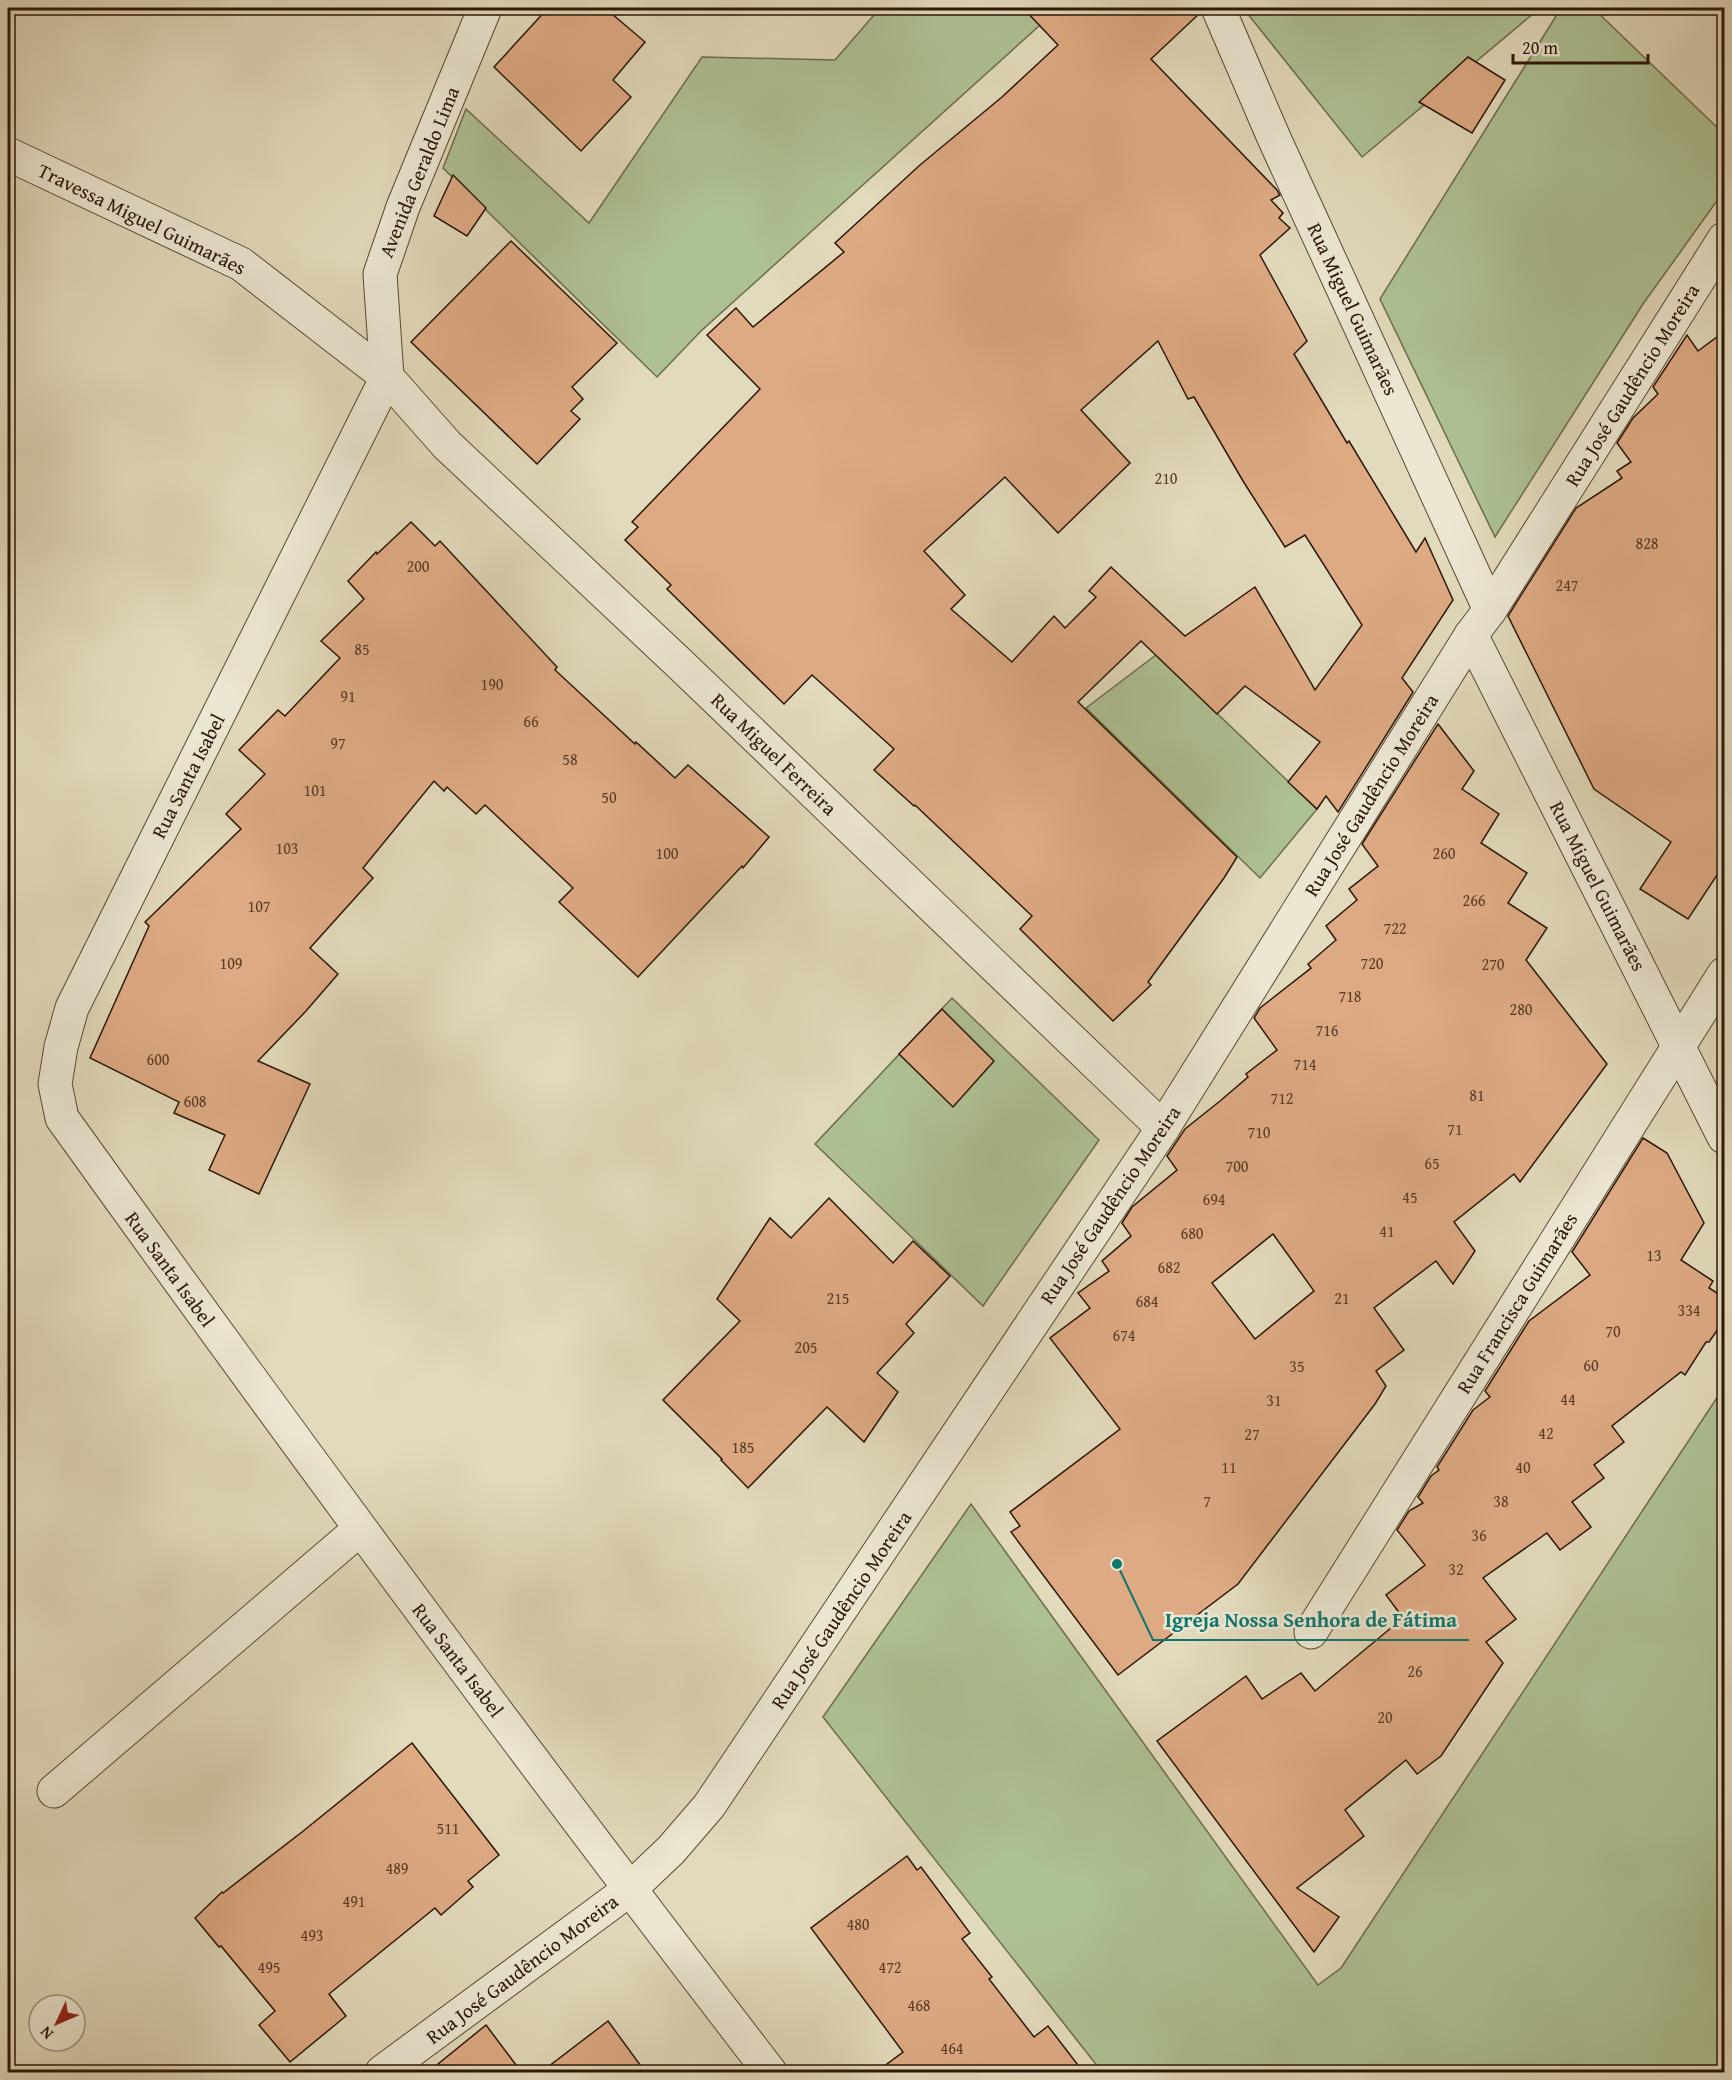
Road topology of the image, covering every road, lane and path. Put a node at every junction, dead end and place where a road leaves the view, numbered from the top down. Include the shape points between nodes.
1 (485, 8) edge
2 (1218, 8) edge
3 (8, 154) edge
4 (1725, 239) edge
5 (387, 377) junction
6 (1480, 623) junction
7 (1725, 974) edge
8 (1679, 1046) junction
9 (1163, 1128) junction
10 (1725, 1137) edge
11 (360, 1529) junction
12 (1311, 1632) dead end
13 (54, 1791) dead end
14 (629, 1890) junction
15 (382, 2073) edge
16 (770, 2073) edge

1 - 5 street, Avenida Geraldo Lima via 403,207 380,274
2 - 6 street, Rua Miguel Guimarães
3 - 5 street, Travessa Miguel Guimarães via 241,264
4 - 6 street, Rua José Gaudêncio Moreira
5 - 9 street, Rua Miguel Ferreira via 447,445
5 - 11 street, Rua Santa Isabel via 72,1008 55,1084 62,1118
6 - 8 street, Rua Miguel Guimarães
6 - 9 street, Rua José Gaudêncio Moreira
7 - 8 street, Rua Francisca Guimarães
8 - 10 street, Rua Miguel Guimarães
8 - 12 street, Rua Francisca Guimarães
9 - 14 street, Rua José Gaudêncio Moreira via 709,1806
11 - 13 street
11 - 14 street, Rua Santa Isabel
14 - 15 street, Rua José Gaudêncio Moreira
14 - 16 street, Rua Santa Isabel

